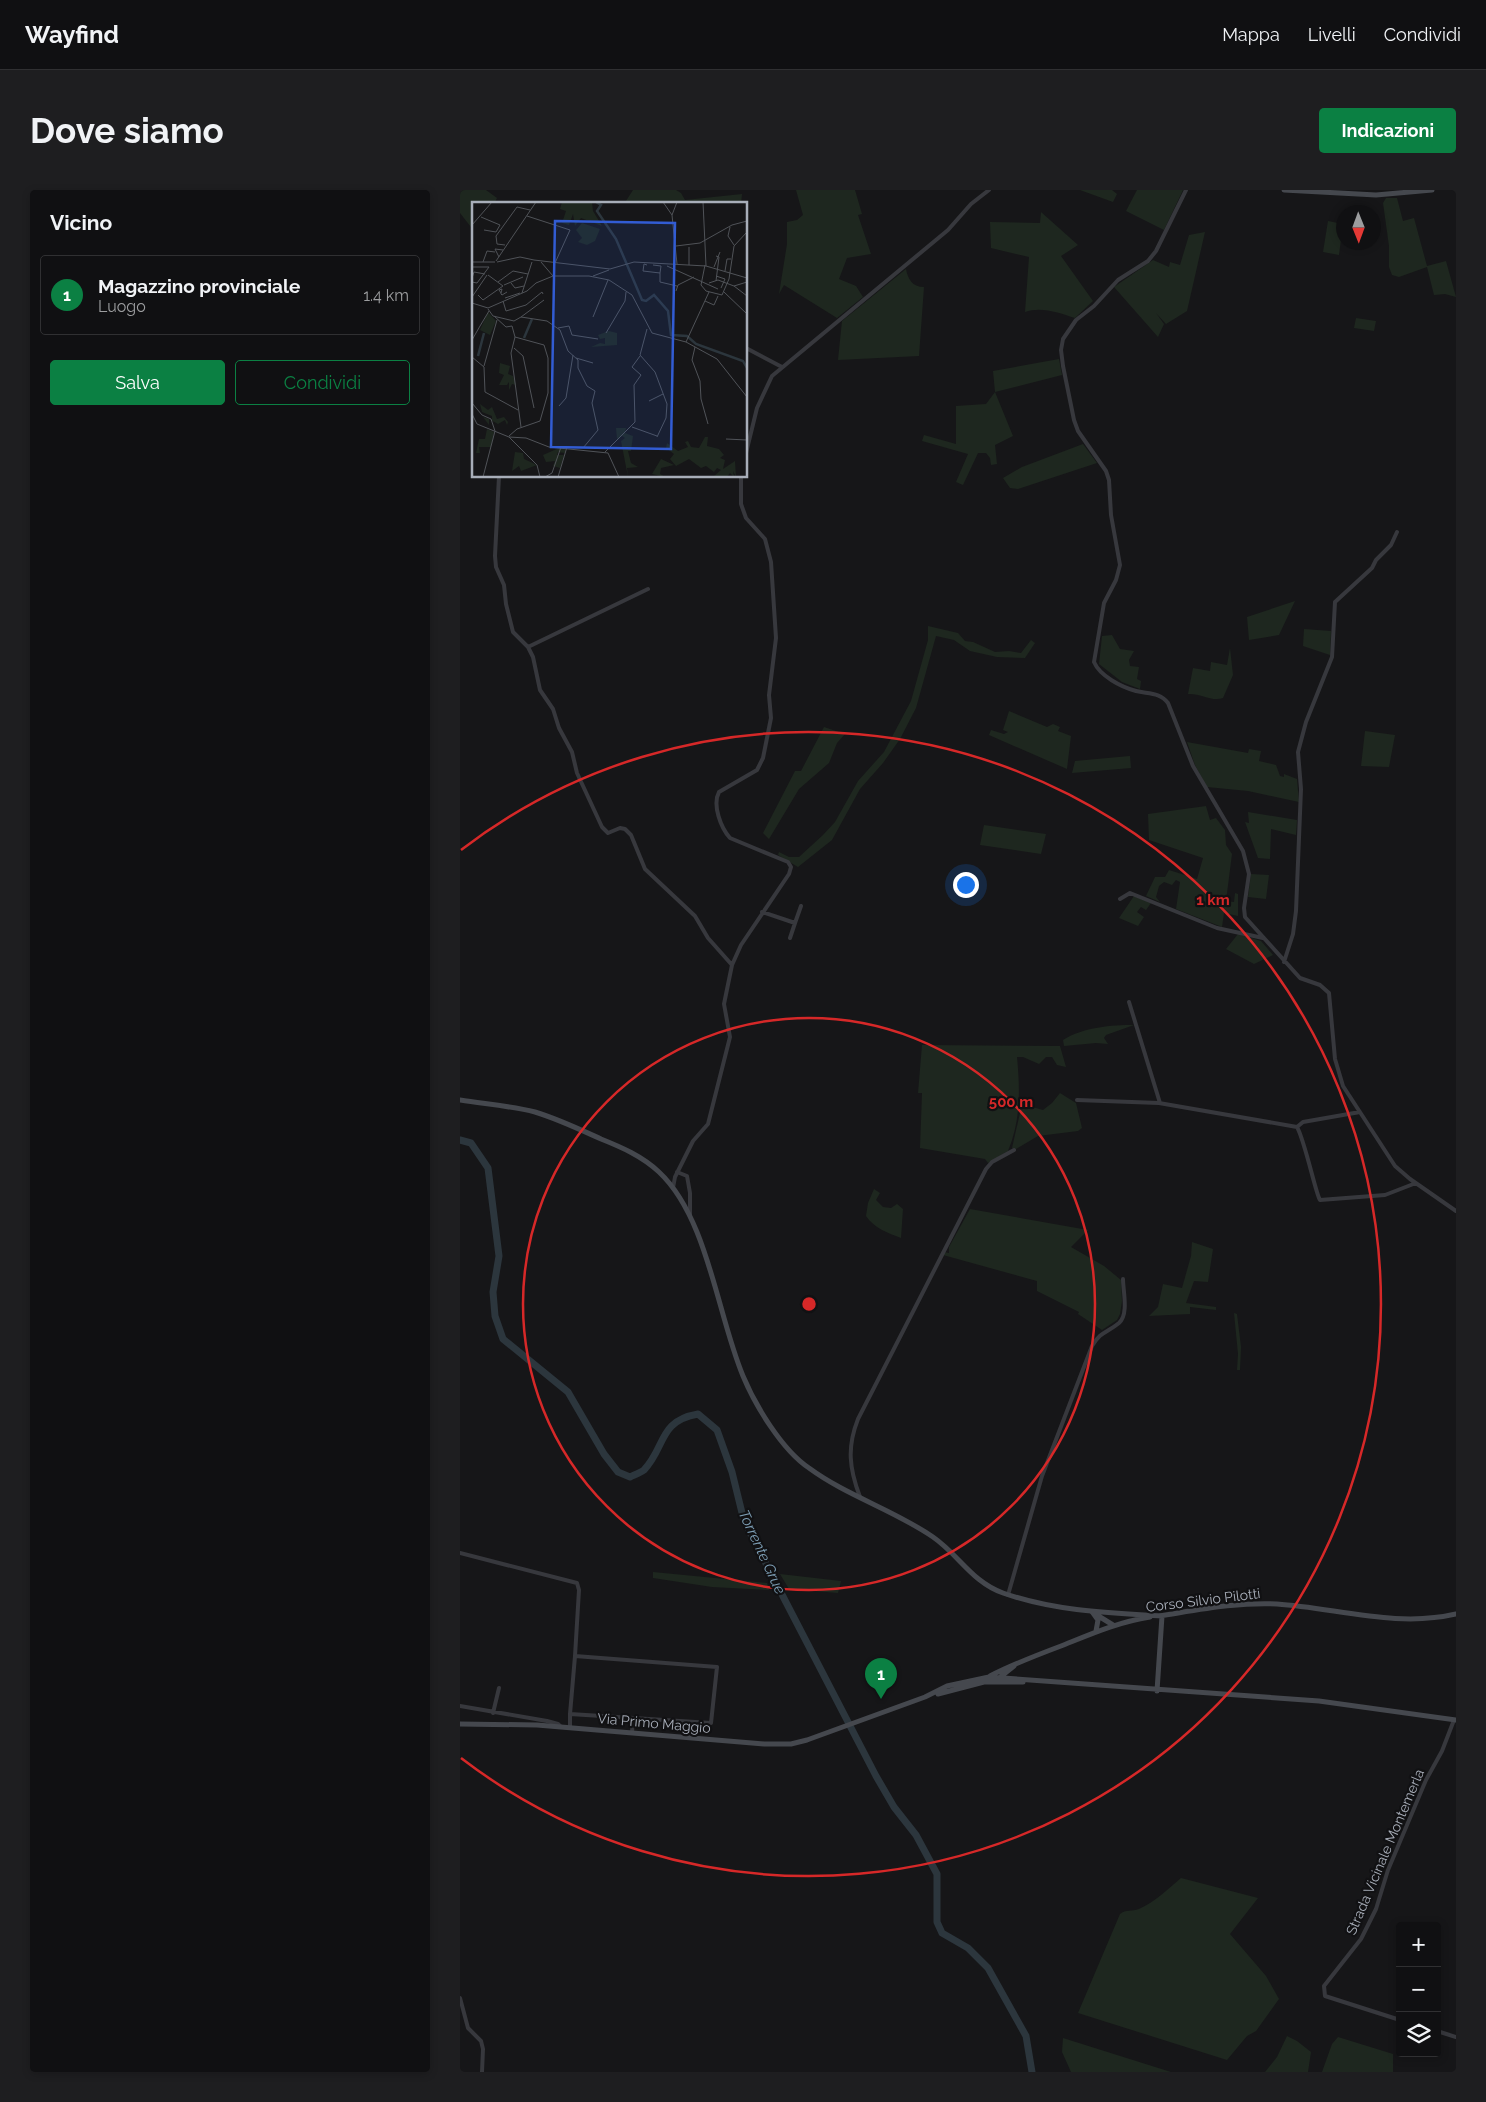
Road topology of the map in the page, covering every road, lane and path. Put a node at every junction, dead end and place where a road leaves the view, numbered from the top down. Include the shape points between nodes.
1 (989, 190) edge
2 (1186, 190) edge
3 (1284, 190) edge
4 (1388, 190) edge
5 (1432, 190) edge
6 (1322, 191) edge
7 (1376, 195) junction
8 (748, 349) edge
9 (782, 367) junction
10 (748, 445) edge
11 (499, 478) edge
12 (741, 478) edge
13 (1397, 532) dead end
14 (648, 589) dead end
15 (528, 647) junction
16 (1120, 899) dead end
17 (801, 906) dead end
18 (762, 912) junction
19 (795, 923) junction
20 (790, 938) dead end
21 (1262, 938) junction
22 (1284, 962) junction
23 (732, 965) junction
24 (1130, 1002) dead end
25 (460, 1100) edge
26 (1077, 1100) dead end
27 (1160, 1103) junction
28 (1360, 1112) junction
29 (1297, 1127) junction
30 (1014, 1150) dead end
31 (678, 1172) junction
32 (1416, 1183) junction
33 (673, 1188) junction
34 (1456, 1211) edge
35 (690, 1215) junction
36 (1123, 1279) dead end
37 (860, 1496) junction
38 (460, 1553) edge
39 (1008, 1595) junction
40 (1091, 1611) junction
41 (1111, 1612) junction
42 (1456, 1614) edge
43 (1162, 1616) junction
44 (1115, 1624) junction
45 (1096, 1631) junction
46 (575, 1656) junction
47 (1017, 1664) junction
48 (989, 1677) junction
49 (1001, 1678) junction
50 (1017, 1678) junction
51 (984, 1682) junction
52 (1054, 1682) junction
53 (499, 1688) dead end
54 (1156, 1691) junction
55 (925, 1697) junction
56 (460, 1706) edge
57 (493, 1714) junction
58 (570, 1714) junction
59 (500, 1715) junction
60 (633, 1718) junction
61 (1455, 1720) edge
62 (460, 1724) edge
63 (507, 1724) junction
64 (561, 1727) junction
65 (570, 1728) junction
66 (632, 1733) junction
67 (460, 1998) edge
68 (1396, 2019) edge
69 (1441, 2032) edge
70 (1456, 2037) edge
71 (482, 2072) edge

1 - 9 street via 970,204 948,230
2 - 21 street via 1156,251 1148,261 1118,280 1069,330 1061,350 1078,431 1109,480 1111,515 1120,565 1104,603 1094,662 1100,671 1124,686 1160,696 1168,703 1193,766 1243,851 1249,874 1245,917
3 - 6 main road
4 - 7 street
5 - 7 main road
6 - 7 main road
8 - 9 street
9 - 10 street via 772,376 763,392
11 - 15 street via 496,567 504,585 514,632
12 - 18 street via 741,504 746,518 765,539 771,562 776,638 769,695 771,718 763,758 757,770 719,792 716,804 724,831 730,838 791,866 789,874
13 - 22 street via 1391,546 1372,568 1335,602 1331,662 1308,714 1298,752 1301,797 1296,911
14 - 15 street
15 - 23 street via 540,690 553,709 602,827 608,833 625,829 645,869 695,916 708,938
16 - 21 street via 1130,893 1217,928
17 - 19 street
18 - 19 street
18 - 23 street via 741,944
19 - 20 street
21 - 22 street
22 - 28 street via 1300,978 1320,985 1329,993 1337,1070
23 - 31 street via 724,1004 730,1037 708,1124 693,1141
24 - 27 street
25 - 33 main road via 550,1117 635,1155 658,1171
26 - 27 street
27 - 29 street
28 - 29 street via 1303,1122
28 - 32 street via 1395,1166
29 - 32 street via 1320,1200 1385,1195
30 - 37 street via 986,1168 858,1419 849,1457
31 - 33 street
31 - 35 street via 687,1176
32 - 34 street
33 - 35 main road
35 - 37 main road via 738,1365 753,1396 777,1434 807,1467
36 - 39 street via 1123,1316 1119,1323 1101,1333 1092,1346 1042,1476
37 - 39 main road via 925,1532 953,1553 982,1584
38 - 46 street via 577,1583
39 - 40 main road via 1047,1606
40 - 41 main road
40 - 44 main road
40 - 45 main road via 1098,1620
41 - 43 main road
41 - 44 main road via 1116,1616
42 - 43 main road, Corso Silvio Pilotti via 1437,1618 1382,1618 1257,1603
43 - 44 main road, Corso Silvio Pilotti
43 - 54 main road
44 - 45 main road, Corso Silvio Pilotti
45 - 47 main road, Corso Silvio Pilotti
46 - 58 street
46 - 60 street via 717,1667 711,1723
47 - 48 main road, Corso Silvio Pilotti
47 - 49 main road, Corso Silvio Pilotti
47 - 50 main road via 1014,1672
48 - 49 main road
48 - 55 main road via 948,1686
49 - 50 main road
49 - 51 main road, Corso Silvio Pilotti
50 - 52 main road
51 - 52 main road
51 - 55 main road
52 - 54 main road
53 - 57 street
54 - 61 main road via 1319,1702
55 - 66 main road, Via Primo Maggio via 791,1744
56 - 57 street
57 - 59 street
58 - 60 street
58 - 65 street
59 - 63 street
59 - 64 street via 547,1721
60 - 66 street
61 - 68 street, Strada Vicinale Montemerla via 1426,1780 1361,1940 1324,1986 1325,1996
62 - 63 main road, Via Primo Maggio
63 - 64 main road, Via Primo Maggio
64 - 65 main road, Via Primo Maggio
65 - 66 main road, Via Primo Maggio
67 - 71 street via 468,2028 483,2049
69 - 70 street

